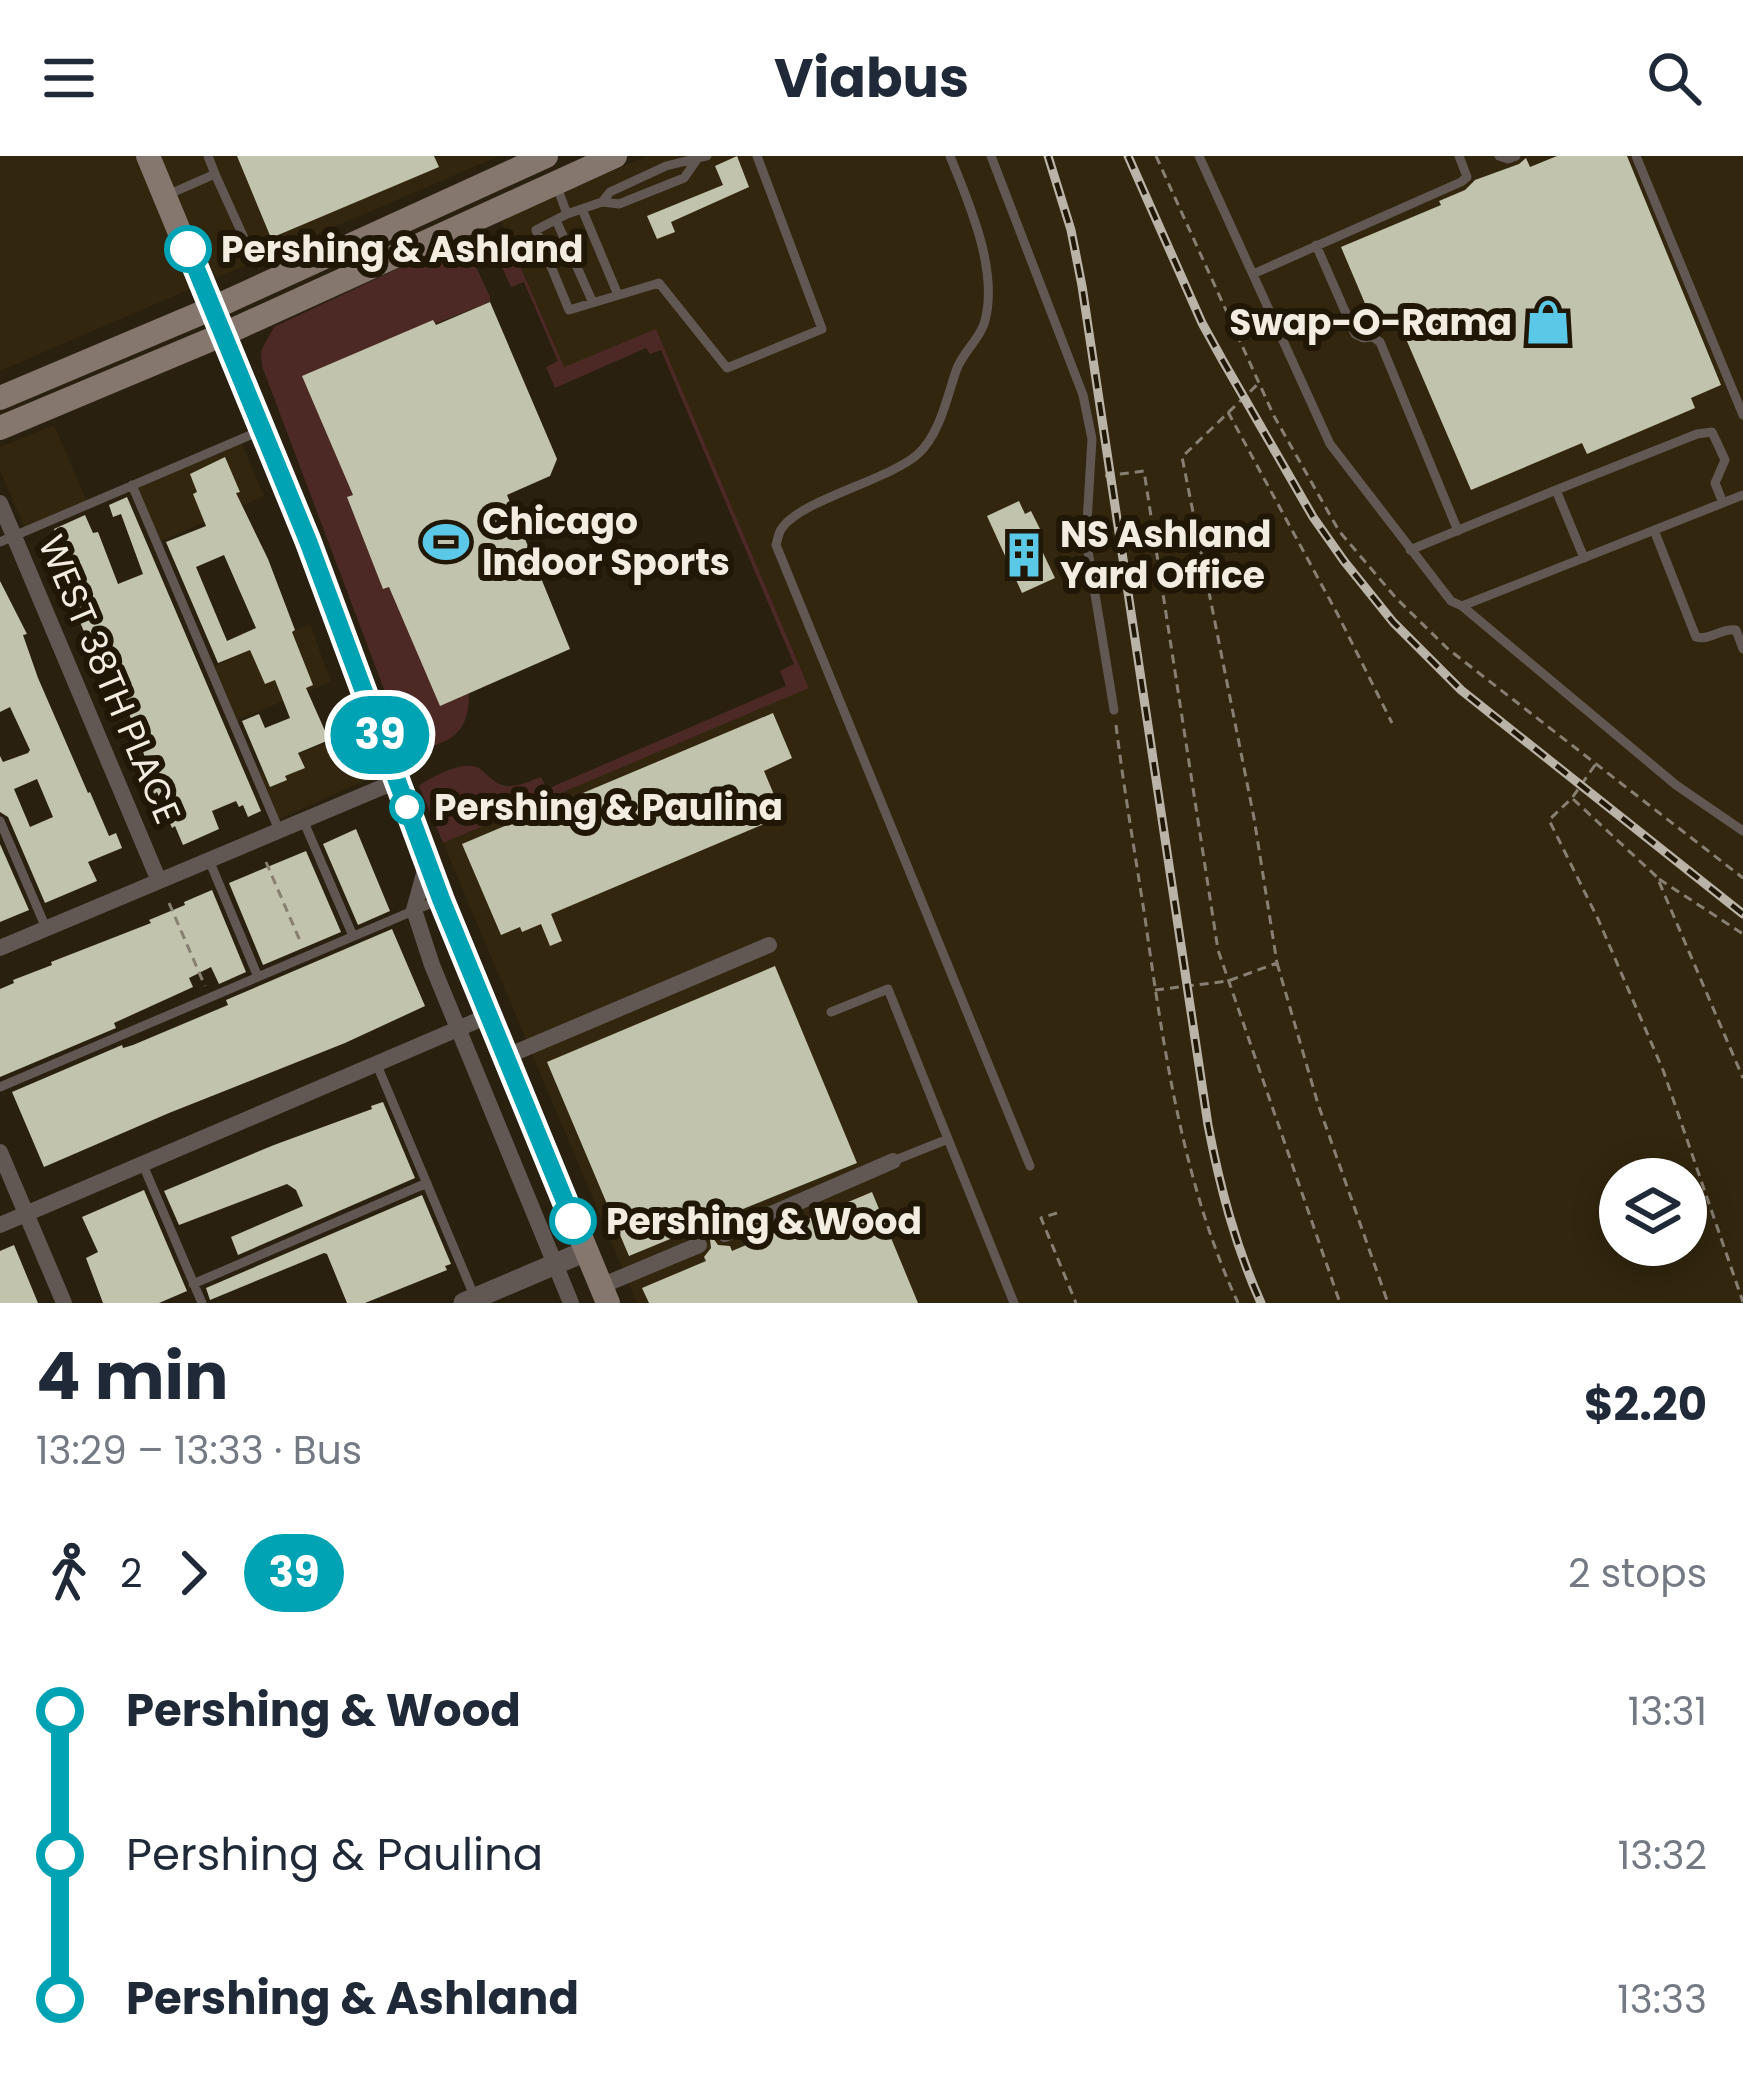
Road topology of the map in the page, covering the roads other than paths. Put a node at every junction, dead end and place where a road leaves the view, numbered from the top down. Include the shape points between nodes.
1 (148, 156) edge
2 (208, 156) edge
3 (546, 156) edge
4 (614, 156) edge
5 (707, 156) edge
6 (757, 156) edge
7 (950, 156) edge
8 (991, 156) edge
9 (1199, 156) edge
10 (1459, 156) edge
11 (1498, 156) edge
12 (1516, 156) edge
13 (1636, 156) edge
14 (696, 161) junction
15 (215, 174) junction
16 (555, 183) junction
17 (165, 196) junction
18 (602, 202) junction
19 (582, 209) junction
20 (567, 214) junction
21 (556, 220) junction
22 (244, 238) dead end
23 (1316, 245) junction
24 (1252, 274) junction
25 (618, 296) junction
26 (593, 303) junction
27 (213, 308) junction
28 (224, 334) junction
29 (0, 398) edge
30 (1743, 415) edge
31 (0, 428) edge
32 (263, 430) junction
33 (132, 485) junction
34 (1556, 490) junction
35 (1743, 495) edge
36 (0, 503) edge
37 (1723, 503) junction
38 (1654, 530) junction
39 (1458, 531) junction
40 (7, 538) edge
41 (1410, 550) junction
42 (1584, 558) junction
43 (1462, 606) junction
44 (1743, 649) edge
45 (1114, 710) road end
46 (397, 781) junction
47 (303, 820) junction
48 (0, 821) edge
49 (279, 830) junction
50 (1743, 831) edge
51 (208, 860) junction
52 (428, 862) junction
53 (159, 881) junction
54 (441, 899) junction
55 (414, 910) junction
56 (46, 928) junction
57 (353, 936) junction
58 (769, 945) dead end
59 (0, 948) edge
60 (258, 977) junction
61 (832, 1012) dead end
62 (488, 1016) junction
63 (457, 1029) junction
64 (505, 1057) junction
65 (377, 1064) junction
66 (0, 1087) edge
67 (949, 1139) junction
68 (0, 1152) edge
69 (893, 1161) joint
70 (143, 1165) junction
71 (1030, 1166) dead end
72 (427, 1183) junction
73 (26, 1214) junction
74 (0, 1226) edge
75 (724, 1234) dead end
76 (699, 1245) dead end
77 (586, 1251) junction
78 (555, 1264) junction
79 (194, 1284) junction
80 (604, 1295) edge
81 (476, 1300) edge
82 (64, 1303) edge
83 (202, 1303) edge
84 (571, 1303) edge
85 (1014, 1303) edge

1 - 17 main road
2 - 15 lane
3 - 27 main road
4 - 16 main road
5 - 14 lane
6 - 25 lane via 822,329 728,368 659,283
7 - 71 lane via 987,272 982,330 918,454 800,513 776,545
8 - 45 lane via 1083,394 1092,439 1086,539
9 - 24 lane
10 - 23 lane via 1467,178 1461,182
11 - 12 lane
13 - 30 lane
14 - 18 lane via 666,166
14 - 18 lane via 684,178 619,204
15 - 17 lane
15 - 22 lane
16 - 20 lane
16 - 28 main road
17 - 27 main road
18 - 19 lane
19 - 20 lane
19 - 25 lane
20 - 21 lane
21 - 26 lane
21 - 26 lane via 536,230 569,310
23 - 24 lane
23 - 39 lane via 1355,334 1380,342
24 - 41 lane via 1330,444
25 - 26 lane
27 - 28 main road
27 - 29 main road
28 - 31 main road
28 - 32 main road
32 - 33 lane
32 - 46 main road
33 - 40 lane
33 - 49 lane
34 - 37 lane via 1712,431 1725,460 1715,484
34 - 39 lane
34 - 42 lane
35 - 37 lane
36 - 40 street, WEST 38TH PLACE
37 - 38 lane
38 - 42 lane
38 - 44 lane via 1696,637 1736,630
39 - 41 lane
40 - 53 street, WEST 38TH PLACE
41 - 43 lane
42 - 43 lane
43 - 50 lane
46 - 47 street
46 - 52 main road
47 - 49 street
47 - 57 lane
48 - 56 lane
49 - 51 street
51 - 53 street
51 - 60 lane
52 - 54 main road
52 - 55 street
53 - 56 street
54 - 55 lane
54 - 62 main road
55 - 57 lane
55 - 63 street
56 - 59 street
57 - 60 lane
58 - 64 street
60 - 66 lane
61 - 67 lane via 888,989
62 - 63 street
62 - 64 main road
63 - 65 street
63 - 78 street
64 - 77 main road
65 - 70 street
65 - 72 lane
67 - 69 lane
67 - 85 lane
68 - 73 street
69 - 75 street
70 - 73 street
70 - 79 lane
72 - 79 lane
72 - 81 lane
73 - 74 street
73 - 82 street
76 - 80 street
77 - 78 street
77 - 80 main road
78 - 81 street
78 - 84 street
79 - 83 lane

